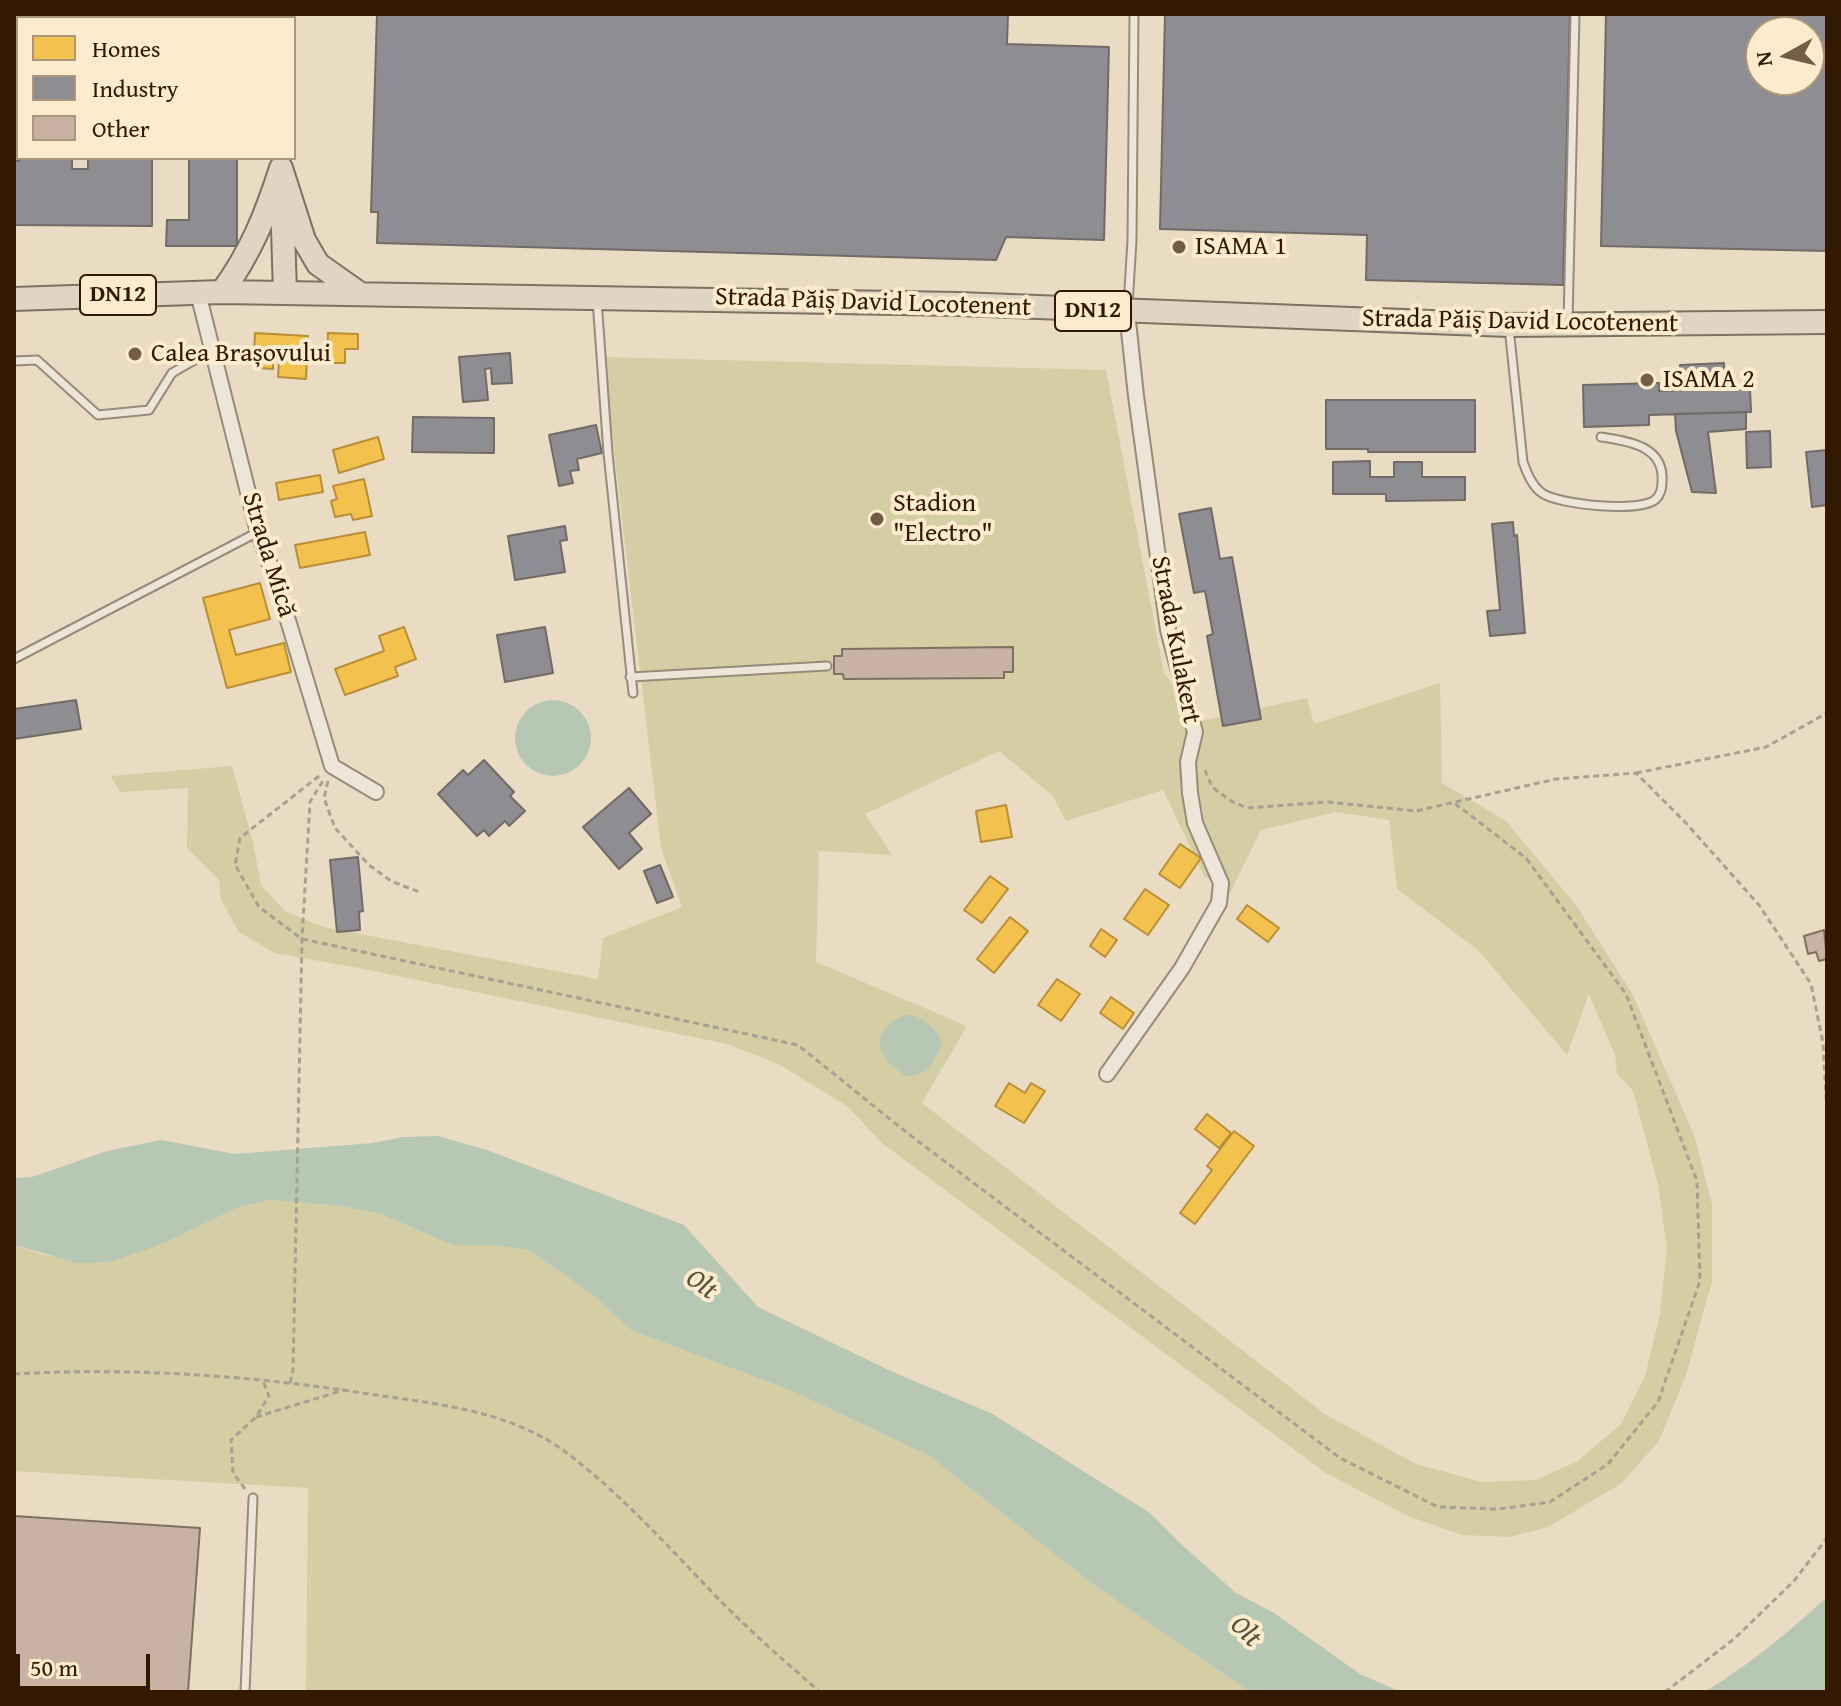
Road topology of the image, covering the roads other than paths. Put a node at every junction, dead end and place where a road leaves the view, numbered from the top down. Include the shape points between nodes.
1 (1134, 14) edge
2 (1575, 14) edge
3 (281, 163) edge
4 (222, 292) junction
5 (198, 293) junction
6 (285, 293) junction
7 (359, 293) junction
8 (597, 297) junction
9 (14, 299) edge
10 (1127, 312) junction
11 (1827, 322) edge
12 (1509, 325) junction
13 (1568, 325) junction
14 (213, 349) junction
15 (14, 361) edge
16 (1601, 437) dead end
17 (258, 532) junction
18 (14, 659) edge
19 (827, 666) dead end
20 (630, 677) junction
21 (633, 693) dead end
22 (376, 792) dead end
23 (1107, 1074) dead end
24 (253, 1498) road end
25 (245, 1692) edge

1 - 10 lane
2 - 13 lane
3 - 4 main road via 259,232
3 - 6 main road
3 - 7 main road via 304,240 318,264
4 - 5 main road, Strada Păiș David Locotenent / DN12
4 - 6 main road, Strada Păiș David Locotenent / DN12
5 - 9 main road, Strada Păiș David Locotenent / DN12
5 - 14 street, Strada Mică
6 - 7 main road, Strada Păiș David Locotenent / DN12
7 - 8 main road, Strada Păiș David Locotenent / DN12
8 - 10 main road, Strada Păiș David Locotenent / DN12
8 - 20 lane
10 - 12 main road, Strada Păiș David Locotenent / DN12
10 - 23 street, Strada Kulakert via 1168,630 1195,732 1188,762 1190,793 1195,823 1221,883 1219,903 1182,968
11 - 13 main road, Strada Păiș David Locotenent / DN12
12 - 13 main road, Strada Păiș David Locotenent / DN12
12 - 16 lane via 1523,462 1538,491 1571,504 1635,505 1657,498 1663,475 1647,447
14 - 15 lane via 172,373 149,410 98,415 37,360
14 - 17 street, Strada Mică
17 - 18 lane
17 - 22 street, Strada Mică via 332,766
19 - 20 lane
20 - 21 lane
24 - 25 lane

